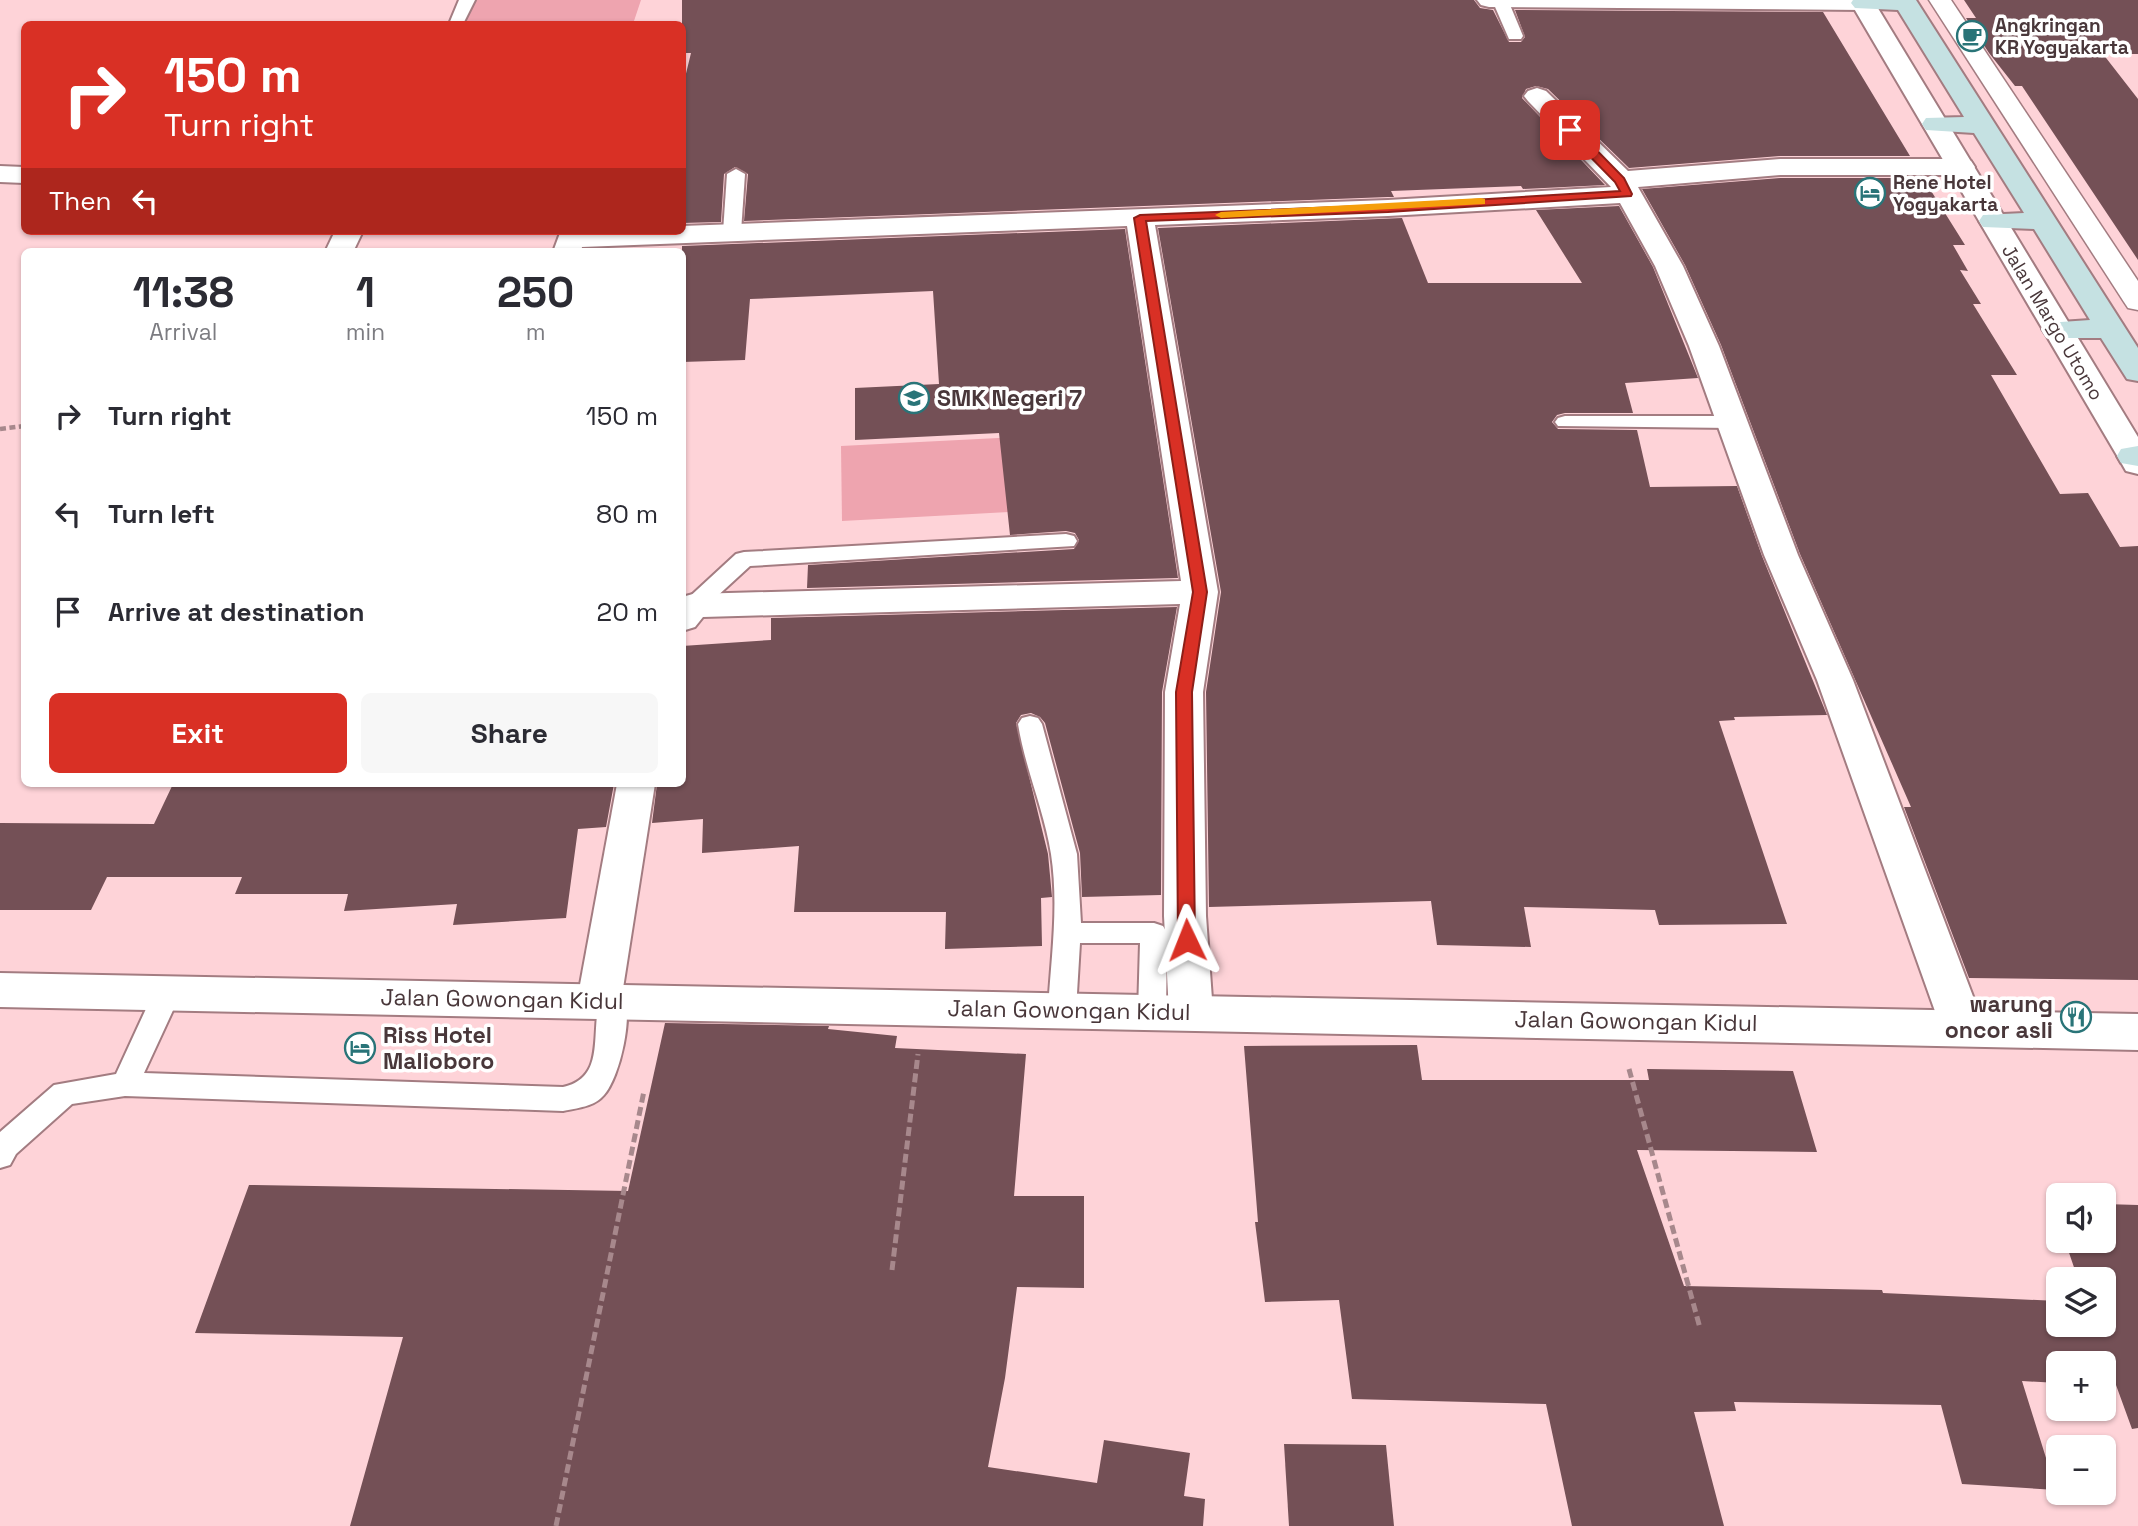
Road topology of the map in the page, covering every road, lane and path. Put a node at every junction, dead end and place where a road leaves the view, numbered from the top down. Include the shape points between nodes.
1 (467, 0) edge
2 (1489, 0) edge
3 (1500, 0) edge
4 (1940, 0) edge
5 (1862, 1) edge
6 (1905, 2) edge
7 (457, 21) edge
8 (1515, 36) dead end
9 (1537, 96) dead end
10 (1935, 124) junction
11 (1982, 125) junction
12 (1961, 167) junction
13 (0, 174) edge
14 (737, 174) dead end
15 (21, 175) edge
16 (1624, 187) junction
17 (1140, 218) junction
18 (1993, 221) junction
19 (2043, 221) junction
20 (732, 232) junction
21 (677, 235) edge
22 (686, 235) edge
23 (568, 241) edge
24 (2138, 302) edge
25 (2057, 329) junction
26 (2111, 329) junction
27 (2138, 372) edge
28 (1565, 422) dead end
29 (1731, 422) junction
30 (21, 426) edge
31 (0, 429) edge
32 (2136, 459) edge
33 (1066, 541) dead end
34 (1200, 592) junction
35 (688, 612) edge
36 (1030, 724) dead end
37 (636, 787) edge
38 (1067, 933) junction
39 (0, 990) edge
40 (167, 993) junction
41 (606, 1001) junction
42 (920, 1007) junction
43 (1062, 1010) junction
44 (1172, 1013) junction
45 (1963, 1028) junction
46 (2138, 1031) edge
47 (1627, 1060) dead end
48 (646, 1081) dead end
49 (125, 1084) junction
50 (0, 1156) edge
51 (892, 1270) dead end
52 (1700, 1328) dead end
53 (556, 1526) edge

1 - 7 lane
2 - 3 street
3 - 5 street
3 - 8 lane
4 - 24 street
5 - 6 main road
5 - 10 street, Jalan Margo Utomo
6 - 11 main road, Jalan Margo Utomo
9 - 16 street
10 - 11 main road
10 - 12 street, Jalan Margo Utomo
11 - 19 main road, Jalan Margo Utomo
12 - 16 street via 1780,167
12 - 18 street, Jalan Margo Utomo
13 - 15 street
14 - 20 lane
16 - 17 street via 1388,208
16 - 29 street via 1669,267
17 - 20 street
17 - 34 street
18 - 19 main road
18 - 25 street, Jalan Margo Utomo
19 - 26 main road, Jalan Margo Utomo
20 - 22 street
21 - 23 street
25 - 26 main road
25 - 32 street, Jalan Margo Utomo
26 - 27 main road, Jalan Margo Utomo
28 - 29 lane
29 - 45 street via 1835,680
30 - 31 path
33 - 35 lane via 744,559
34 - 35 street
34 - 44 street via 1184,692 1185,916
36 - 38 lane via 1034,753 1064,853
37 - 41 street
38 - 43 lane
38 - 44 lane via 1154,933
39 - 40 street, Jalan Gowongan Kidul
40 - 41 street, Jalan Gowongan Kidul
40 - 49 lane
41 - 42 street, Jalan Gowongan Kidul
41 - 49 lane via 607,1060 599,1082 586,1094 564,1099
42 - 43 street, Jalan Gowongan Kidul
42 - 51 path
43 - 44 street, Jalan Gowongan Kidul
44 - 45 street, Jalan Gowongan Kidul
45 - 46 street, Jalan Gowongan Kidul
47 - 52 path
48 - 53 path
49 - 50 lane via 64,1093 6,1145

